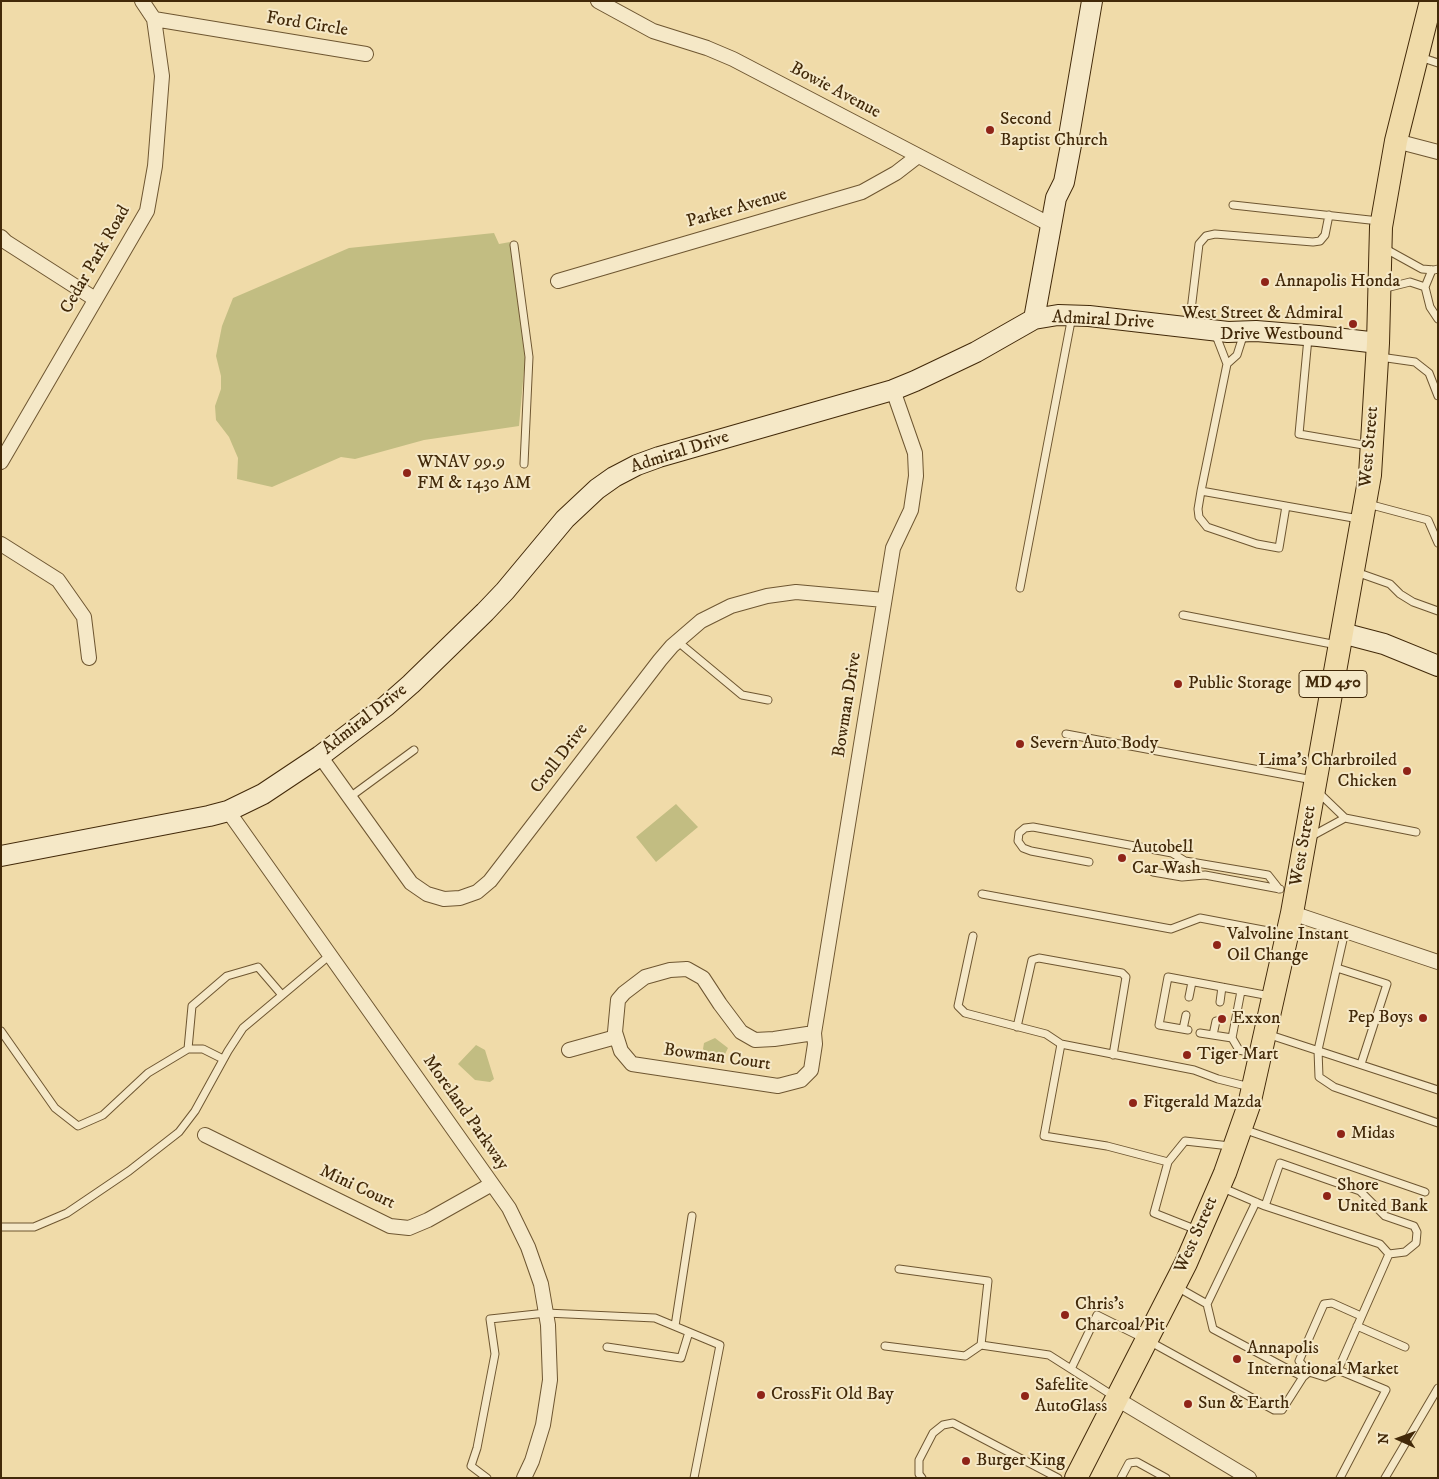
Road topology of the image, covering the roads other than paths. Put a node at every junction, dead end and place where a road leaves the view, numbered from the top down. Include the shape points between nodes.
1 (142, 1) edge
2 (598, 1) edge
3 (1092, 1) edge
4 (1430, 1) edge
5 (154, 19) junction
6 (366, 54) dead end
7 (1427, 60) edge
8 (1396, 141) junction
9 (1438, 152) edge
10 (918, 156) junction
11 (1233, 205) dead end
12 (1329, 216) junction
13 (1382, 221) junction
14 (1051, 225) junction
15 (1, 237) edge
16 (514, 245) dead end
17 (1380, 246) junction
18 (1435, 269) edge
19 (558, 280) dead end
20 (1425, 286) junction
21 (1379, 290) junction
22 (95, 299) junction
23 (1072, 316) junction
24 (1034, 319) junction
25 (1438, 319) edge
26 (1189, 328) junction
27 (1214, 331) junction
28 (1244, 331) junction
29 (1308, 335) junction
30 (1378, 350) junction
31 (1227, 364) junction
32 (893, 390) junction
33 (1438, 396) edge
34 (1372, 446) junction
35 (1, 462) edge
36 (524, 464) dead end
37 (1201, 490) junction
38 (1286, 506) junction
39 (1363, 511) junction
40 (1438, 543) edge
41 (1, 544) edge
42 (1353, 571) junction
43 (1020, 588) dead end
44 (884, 600) junction
45 (1438, 611) edge
46 (1183, 616) dead end
47 (1341, 640) junction
48 (677, 641) junction
49 (89, 658) dead end
50 (1438, 666) edge
51 (768, 700) dead end
52 (1066, 734) dead end
53 (414, 750) dead end
54 (320, 756) junction
55 (1315, 785) junction
56 (350, 797) junction
57 (228, 811) junction
58 (1345, 818) junction
59 (1416, 832) dead end
60 (1305, 840) junction
61 (1, 856) edge
62 (1089, 862) dead end
63 (1153, 872) dead end
64 (982, 894) dead end
65 (1288, 907) junction
66 (1345, 931) junction
67 (973, 936) dead end
68 (330, 955) junction
69 (1438, 962) edge
70 (1337, 968) junction
71 (1192, 982) junction
72 (1222, 987) junction
73 (1241, 991) junction
74 (282, 995) junction
75 (1273, 996) junction
76 (1189, 997) dead end
77 (1220, 1002) dead end
78 (1186, 1015) dead end
79 (1216, 1020) dead end
80 (1017, 1026) junction
81 (1, 1032) edge
82 (1200, 1032) dead end
83 (814, 1033) junction
84 (1213, 1035) junction
85 (616, 1037) junction
86 (1232, 1038) junction
87 (1061, 1044) junction
88 (1262, 1044) junction
89 (188, 1049) junction
90 (569, 1050) dead end
91 (1318, 1050) junction
92 (1113, 1055) junction
93 (224, 1059) junction
94 (1361, 1064) junction
95 (1253, 1088) junction
96 (1438, 1090) edge
97 (1438, 1123) edge
98 (205, 1135) dead end
99 (1237, 1137) junction
100 (1168, 1162) junction
101 (492, 1184) junction
102 (1219, 1186) junction
103 (1426, 1192) dead end
104 (1256, 1202) junction
105 (1265, 1206) junction
106 (692, 1216) dead end
107 (1, 1227) edge
108 (1200, 1231) junction
109 (1389, 1254) junction
110 (900, 1269) dead end
111 (1175, 1286) junction
112 (1207, 1304) junction
113 (546, 1313) junction
114 (1361, 1316) junction
115 (675, 1326) junction
116 (1357, 1326) junction
117 (689, 1332) junction
118 (1147, 1340) junction
119 (981, 1345) junction
120 (885, 1346) dead end
121 (607, 1347) dead end
122 (1405, 1347) dead end
123 (1071, 1369) junction
124 (1338, 1370) junction
125 (1306, 1375) junction
126 (1438, 1388) edge
127 (1117, 1399) junction
128 (487, 1478) edge
129 (524, 1478) edge
130 (694, 1478) edge
131 (922, 1478) edge
132 (1058, 1478) edge
133 (1076, 1478) edge
134 (1121, 1478) edge
135 (1166, 1478) edge
136 (1249, 1478) edge
137 (1340, 1478) edge
138 (1384, 1478) edge

1 - 5 street, Cedar Park Road
2 - 10 street, Bowie Avenue via 653,31 733,58
3 - 14 street via 1069,136 1071,146
4 - 7 main road, West Street / MD 450
5 - 6 street, Ford Circle
5 - 22 street, Cedar Park Road via 162,76 156,166 147,211
7 - 8 main road, West Street / MD 450
8 - 9 street
8 - 13 main road, West Street / MD 450
10 - 14 street, Bowie Avenue
10 - 19 street, Parker Avenue via 862,192
11 - 12 lane
12 - 13 lane
12 - 26 lane via 1325,235 1320,241 1206,236 1198,244
13 - 17 main road, West Street / MD 450
14 - 24 street
15 - 22 street
16 - 36 lane via 529,357
17 - 18 lane via 1422,269
17 - 21 main road, West Street / MD 450
18 - 20 lane
20 - 21 lane via 1410,282
20 - 25 lane via 1430,307
21 - 30 main road, West Street / MD 450
22 - 35 street, Cedar Park Road
23 - 24 street, Admiral Drive
23 - 26 street, Admiral Drive
23 - 43 lane
24 - 32 street, Admiral Drive via 967,356
26 - 27 street, Admiral Drive
27 - 28 street, Admiral Drive
27 - 31 lane
28 - 29 street, Admiral Drive
28 - 31 lane via 1237,355
29 - 30 street, Admiral Drive
29 - 34 lane via 1300,434
30 - 33 lane via 1415,362 1429,373
30 - 34 main road, West Street / MD 450
31 - 37 lane
32 - 44 street, Bowman Drive via 915,453 916,476 911,510 893,548
32 - 54 street, Admiral Drive via 659,457 614,477 596,489 565,519 505,591 411,684
34 - 39 main road, West Street / MD 450
37 - 38 lane
37 - 38 lane via 1199,517 1207,527 1257,544 1279,548
38 - 39 lane
39 - 40 lane via 1428,520
39 - 42 main road, West Street / MD 450
41 - 49 street via 58,580 84,617
42 - 45 lane via 1390,584 1413,602
42 - 47 main road, West Street / MD 450
44 - 48 street, Croll Drive via 796,592 767,596 731,606 701,621
44 - 83 street, Bowman Drive
46 - 47 lane
47 - 50 street via 1384,644
47 - 55 main road, West Street / MD 450
48 - 51 lane via 742,695
48 - 56 street, Croll Drive via 490,881 477,892 444,899 427,894 411,883
52 - 55 lane
53 - 56 lane
54 - 56 street, Croll Drive
54 - 57 street, Admiral Drive via 263,794
55 - 58 lane
55 - 60 main road, West Street / MD 450
57 - 61 street, Admiral Drive
57 - 68 street, Moreland Parkway
58 - 59 lane
58 - 60 lane
60 - 65 main road, West Street / MD 450
62 - 65 lane via 1023,848 1018,841 1019,833 1033,827 1172,853 1185,861 1268,875
63 - 65 lane via 1182,877 1205,875
64 - 65 lane via 1171,928 1200,918
65 - 66 street
65 - 75 main road, West Street / MD 450
66 - 69 street
66 - 70 lane
67 - 80 lane via 958,1006 965,1013
68 - 74 lane
68 - 101 street, Moreland Parkway
70 - 91 lane
70 - 94 lane via 1387,984
71 - 72 lane
71 - 76 lane
71 - 78 lane via 1168,978 1159,1025 1186,1030
72 - 73 lane
72 - 77 lane
73 - 75 lane
73 - 86 lane
74 - 89 lane via 258,967 227,976 192,1006
74 - 93 lane via 243,1028
75 - 88 main road, West Street / MD 450
79 - 84 lane
80 - 87 lane via 1046,1034
80 - 92 lane via 1032,960 1039,958 1122,973 1126,977
81 - 89 lane via 55,1108 78,1126 103,1115 148,1073
82 - 84 lane
83 - 85 street, Bowman Court via 811,1070 801,1080 778,1086 632,1064 621,1051
83 - 85 street, Bowman Court via 755,1040 740,1032 703,978 687,969 645,977 624,993 618,1000
84 - 86 lane
85 - 90 street
86 - 88 lane via 1240,1050
87 - 92 lane
87 - 100 lane via 1044,1136 1107,1146
88 - 91 lane
88 - 95 main road, West Street / MD 450
89 - 93 lane via 203,1049
91 - 94 lane
91 - 97 lane via 1319,1077 1334,1087
92 - 95 lane via 1194,1070
93 - 107 lane via 195,1111 179,1132 129,1171 67,1213 34,1227
94 - 96 lane
95 - 99 main road, West Street / MD 450
98 - 101 street, Mini Court via 390,1226 409,1228
99 - 100 lane via 1185,1142
99 - 102 main road, West Street / MD 450
99 - 103 lane
100 - 108 lane via 1154,1213
101 - 113 street, Moreland Parkway via 509,1208 528,1247
102 - 104 lane
102 - 108 main road, West Street / MD 450
104 - 105 lane
104 - 112 lane
105 - 109 lane via 1380,1244
105 - 109 lane via 1280,1163 1360,1191 1384,1216 1414,1226 1417,1232 1416,1243 1405,1252
106 - 115 lane
108 - 111 main road, West Street / MD 450
109 - 114 lane
110 - 119 lane via 988,1281
111 - 112 lane
111 - 118 main road, West Street / MD 450
112 - 125 lane via 1213,1329
113 - 115 lane via 655,1318
113 - 128 lane via 490,1319 495,1354 471,1466
113 - 129 street, Moreland Parkway via 550,1380 543,1425
114 - 116 lane
114 - 125 lane via 1332,1303 1324,1304 1299,1361
115 - 117 lane
116 - 122 lane
116 - 124 lane
117 - 121 lane via 681,1358
117 - 130 lane via 720,1345
118 - 123 lane via 1097,1315
118 - 125 lane via 1274,1410 1282,1410
118 - 127 main road, West Street / MD 450
119 - 120 lane via 965,1356
119 - 123 lane via 1049,1355
123 - 127 lane
124 - 125 lane via 1325,1377
124 - 137 lane via 1386,1390
126 - 138 lane
127 - 133 main road, West Street / MD 450
127 - 136 street
131 - 132 lane via 919,1460 933,1433 943,1424 953,1424
134 - 135 lane via 1129,1463 1137,1462

